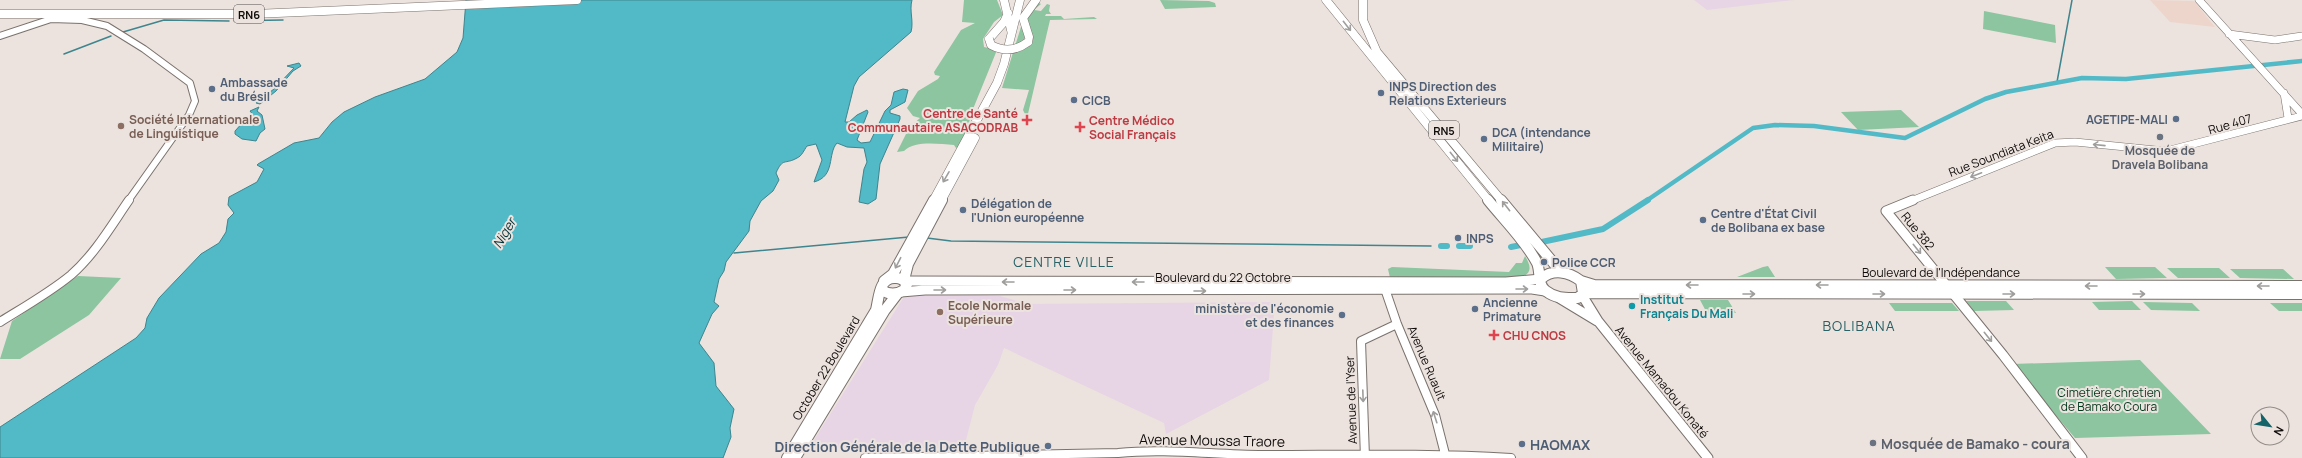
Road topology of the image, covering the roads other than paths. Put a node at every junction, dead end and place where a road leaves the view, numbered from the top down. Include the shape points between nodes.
1 (520, 0) edge
2 (577, 0) edge
3 (1004, 0) edge
4 (1020, 0) edge
5 (1034, 0) edge
6 (1326, 0) edge
7 (1357, 0) edge
8 (1363, 0) edge
9 (1368, 0) edge
10 (2199, 0) edge
11 (450, 4) junction
12 (0, 8) edge
13 (1362, 8) junction
14 (53, 12) junction
15 (1008, 13) junction
16 (1017, 13) junction
17 (0, 14) edge
18 (1017, 23) junction
19 (1011, 30) junction
20 (2229, 34) junction
21 (0, 36) edge
22 (2302, 36) edge
23 (1368, 51) junction
24 (2284, 93) junction
25 (2302, 115) edge
26 (2288, 118) junction
27 (2152, 151) joint
28 (1886, 211) joint
29 (1561, 272) junction
30 (1541, 279) junction
31 (905, 280) junction
32 (1581, 282) junction
33 (883, 285) junction
34 (1945, 285) junction
35 (1384, 286) junction
36 (2302, 286) edge
37 (1545, 291) junction
38 (900, 292) junction
39 (1583, 294) junction
40 (1953, 294) junction
41 (2302, 294) edge
42 (1559, 298) junction
43 (1598, 321) junction
44 (0, 322) edge
45 (1397, 324) junction
46 (1104, 456) edge
47 (1119, 456) edge
48 (1365, 456) edge
49 (1446, 456) edge
50 (787, 458) edge
51 (795, 458) edge
52 (864, 458) edge
53 (1511, 458) edge
54 (1708, 458) edge
55 (2082, 458) edge

1 - 11 main road, RN6
2 - 11 main road, RN6
3 - 15 main road
4 - 16 main road
5 - 15 main road, bridge via 1023,18 1028,42 1017,49 1001,49 991,45 989,39 1004,22
5 - 18 main road via 1026,6
6 -> 23 main road
7 - 23 main road, RN5 via 1360,34
8 - 13 main road, RN5
9 - 13 main road
10 - 20 main road
11 - 14 main road, RN6 via 254,14
12 - 14 main road
29 -> 13 main road, RN5 via 1377,52 1363,20
14 - 17 main road
15 - 19 main road
16 - 18 main road
16 - 19 main road
18 - 31 main road via 1003,82 908,264
19 -> 33 main road, October 22 Boulevard via 1004,64 979,119 893,274
20 - 22 main road via 2275,40
20 - 24 main road
21 - 44 street via 44,20 95,22 114,29 190,83 195,100 190,115 92,253 72,274 48,293
23 -> 30 main road, RN5 via 1531,253 1538,265
24 - 25 main road
24 - 26 main road
25 - 26 main road, Rue 407
26 - 27 main road, Rue 407 via 2199,144 2166,151
27 -> 28 main road, Rue Soundiata Keita via 2075,142 2055,143
28 -> 34 main road, Rue 382
29 - 30 main road via 1548,273
29 - 32 main road via 1572,275
30 - 35 main road, Boulevard du 22 Octobre
30 - 37 main road
31 - 33 main road via 897,278
35 -> 31 main road, Boulevard du 22 Octobre
31 - 38 main road via 907,286
34 -> 32 main road, Boulevard de l'Indépendance via 1594,285
32 - 39 main road
33 - 38 main road via 886,293
33 - 50 main road, October 22 Boulevard via 876,310
36 -> 34 main road, Boulevard de l'Indépendance
34 - 40 main road, Rue 382
35 -> 37 main road, Boulevard du 22 Octobre
38 -> 35 main road, Boulevard du 22 Octobre
35 - 45 street, Avenue Ruault
37 - 42 main road
38 - 51 main road via 881,316
39 -> 40 main road, Boulevard de l'Indépendance
39 - 42 main road via 1571,299
39 - 43 main road, Avenue Mamadou Konaté
40 -> 41 main road, Boulevard de l'Indépendance
40 -> 55 main road, Rue 382
42 - 43 main road, Avenue Mamadou Konaté
43 - 54 main road, Avenue Mamadou Konaté
45 -> 48 street, Avenue de l'Yser via 1361,341
49 -> 45 street, Avenue Ruault via 1435,415
46 - 47 street, Avenue Moussa Traore
46 - 52 street, Avenue Moussa Traore
47 - 48 street, Avenue Moussa Traore via 1150,450
48 - 49 street, Avenue Moussa Traore
49 - 53 street, Avenue Moussa Traore

